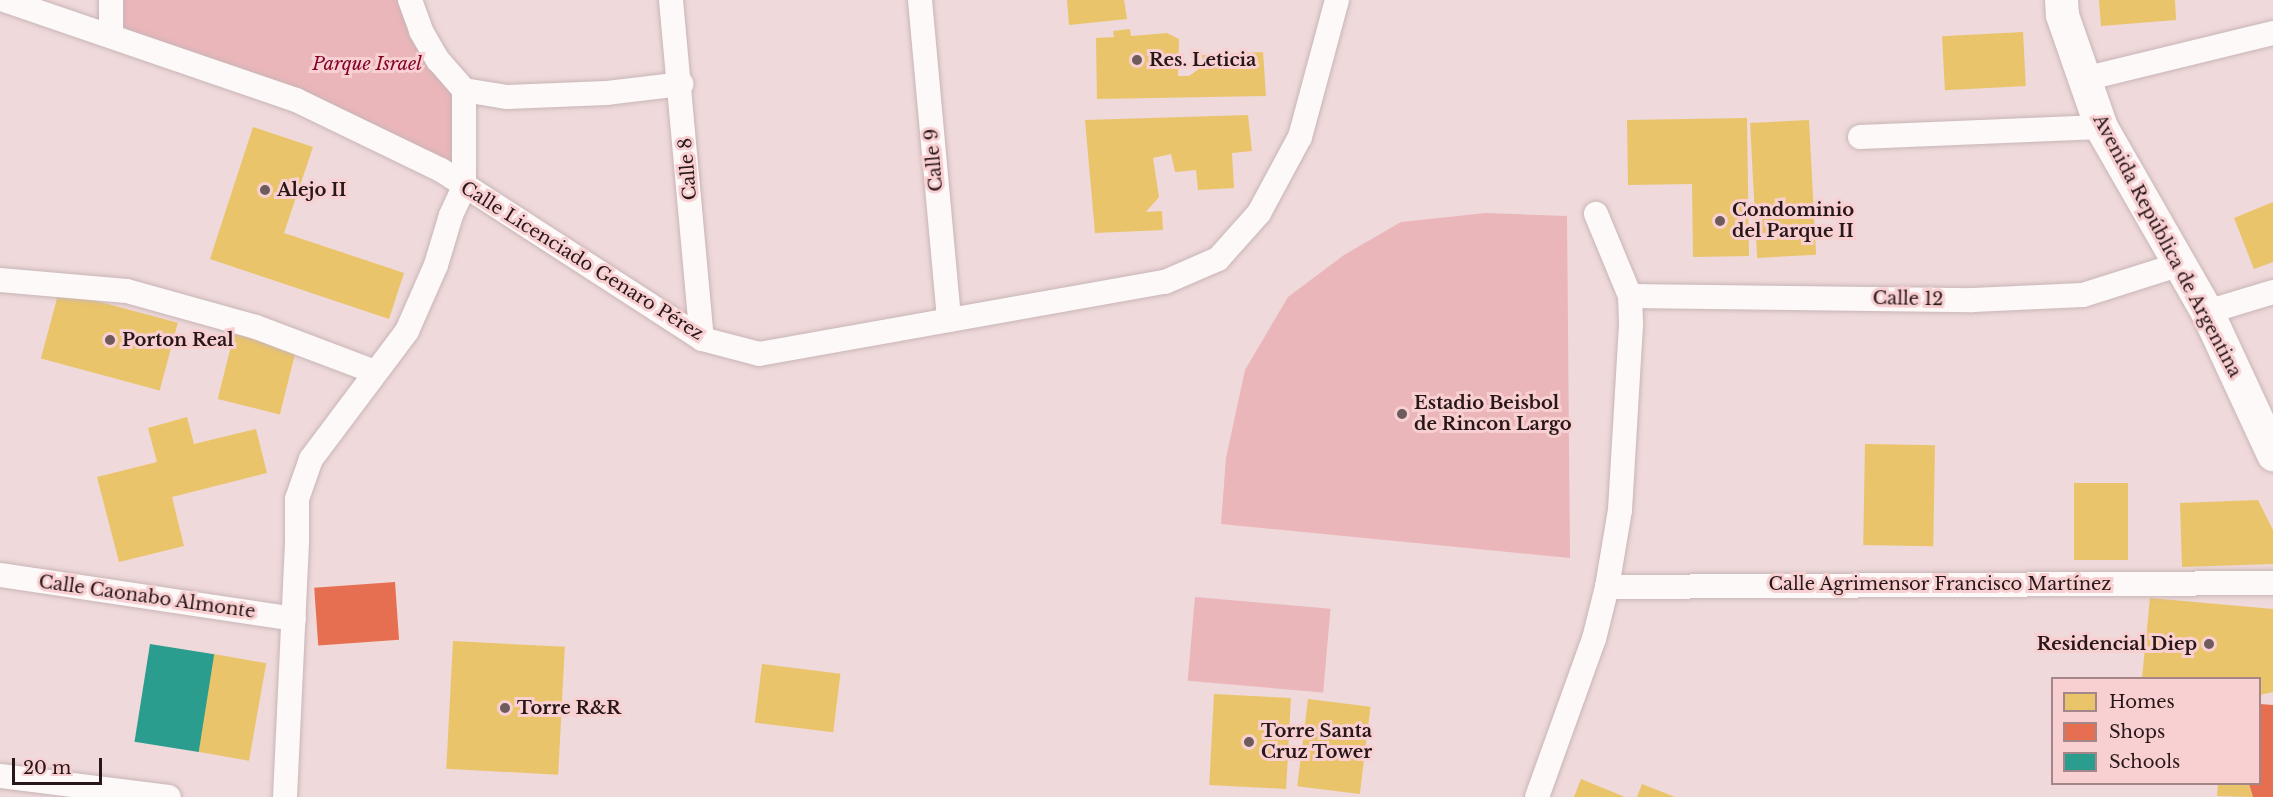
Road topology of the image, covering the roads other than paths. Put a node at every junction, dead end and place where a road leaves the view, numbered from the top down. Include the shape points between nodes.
1 (4, 0) edge
2 (111, 0) edge
3 (410, 0) edge
4 (671, 0) edge
5 (920, 0) edge
6 (2061, 0) edge
7 (1328, 4) edge
8 (2273, 33) edge
9 (111, 35) junction
10 (2084, 79) junction
11 (681, 84) junction
12 (464, 90) junction
13 (2101, 127) junction
14 (1860, 137) dead end
15 (464, 187) junction
16 (1596, 214) dead end
17 (2181, 264) junction
18 (0, 280) edge
19 (2273, 292) edge
20 (1630, 296) junction
21 (2207, 312) junction
22 (949, 320) junction
23 (702, 339) junction
24 (375, 372) junction
25 (2273, 454) edge
26 (0, 575) edge
27 (2273, 582) edge
28 (1607, 587) junction
29 (294, 618) junction
30 (0, 776) edge
31 (170, 797) edge
32 (285, 797) edge
33 (1537, 797) edge

1 - 9 street, Calle Licenciado Genaro Pérez
2 - 9 street
3 - 12 street via 421,31 438,60
4 - 11 street, Calle 8
5 - 22 street, Calle 9
6 - 10 main road, Avenida República de Argentina via 2062,15
7 - 22 street, Calle Licenciado Genaro Pérez via 1300,137 1259,213 1218,259 1165,282
8 - 10 street
9 - 15 street, Calle Licenciado Genaro Pérez via 296,100 441,170
10 - 13 main road, Avenida República de Argentina
11 - 12 street via 607,93 519,96
11 - 23 street, Calle 8
12 - 15 street
13 - 14 street
13 - 17 main road, Avenida República de Argentina
15 - 23 street, Calle Licenciado Genaro Pérez
15 - 24 street via 407,331
16 - 20 street
17 - 20 street, Calle 12 via 2083,295 1973,300
17 - 21 main road, Avenida República de Argentina
18 - 24 street via 127,291 256,327
19 - 21 street
20 - 28 street via 1632,323 1620,510
21 - 25 main road, Avenida República de Argentina
22 - 23 street, Calle Licenciado Genaro Pérez via 759,354
24 - 29 street via 310,459 297,499
26 - 29 street, Calle Caonabo Almonte
27 - 28 street, Calle Agrimensor Francisco Martínez
28 - 33 street via 1594,639
29 - 32 street
30 - 31 street

